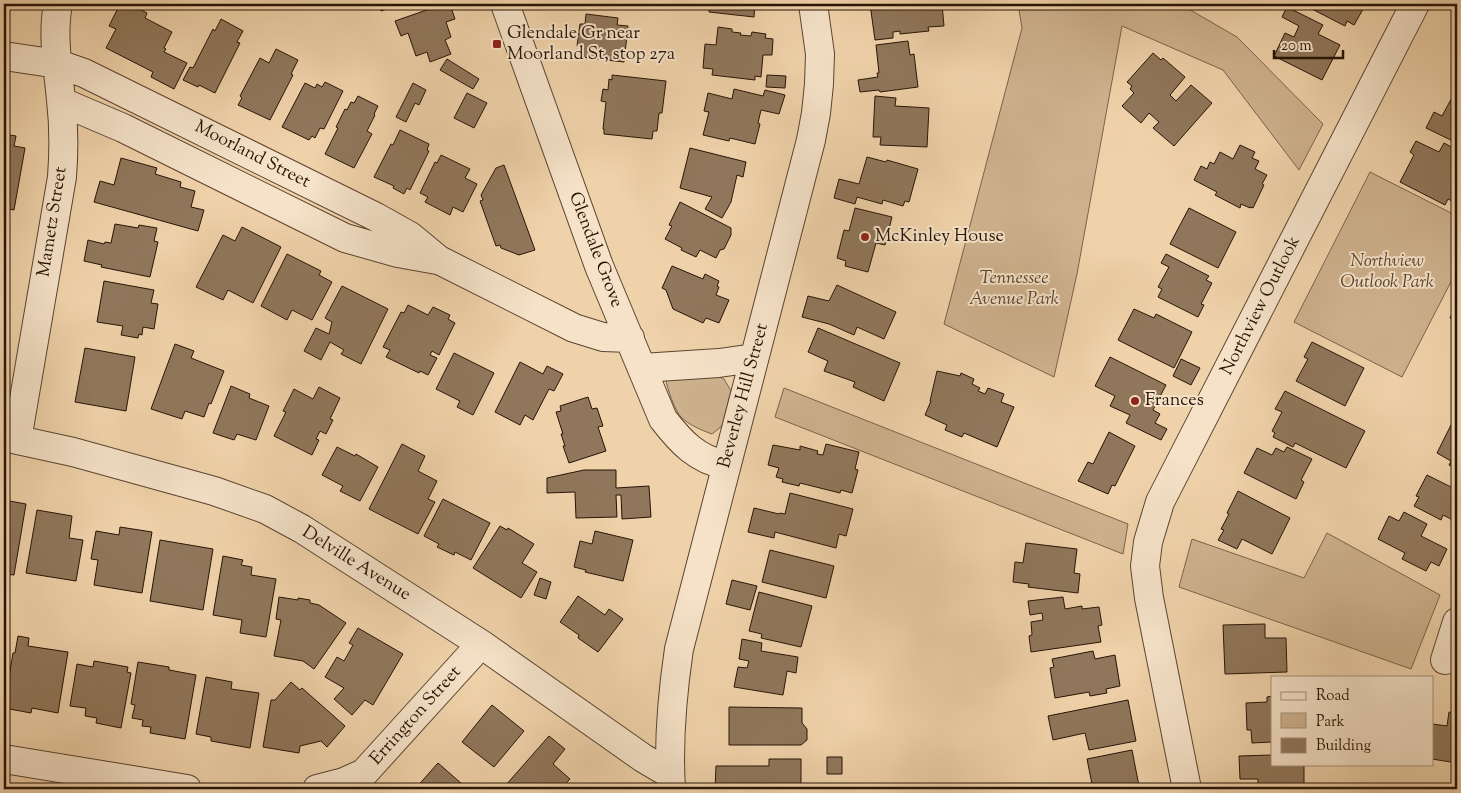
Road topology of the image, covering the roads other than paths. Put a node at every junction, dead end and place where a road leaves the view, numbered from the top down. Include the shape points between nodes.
1 (58, 4) edge
2 (505, 4) edge
3 (813, 4) edge
4 (1418, 5) edge
5 (4, 56) edge
6 (58, 64) junction
7 (62, 102) junction
8 (439, 260) junction
9 (630, 338) junction
10 (754, 358) junction
11 (642, 368) junction
12 (10, 438) edge
13 (726, 465) junction
14 (1457, 622) edge
15 (481, 644) junction
16 (1445, 660) dead end
17 (4, 759) edge
18 (670, 781) edge
19 (187, 789) edge
20 (317, 789) edge
21 (1187, 789) edge

1 - 6 street, Mametz Street via 55,30
2 - 9 street, Glendale Grove via 599,266
3 - 10 street, Beverley Hill Street via 820,54 816,113
4 - 21 street, Northview Outlook via 1160,502 1148,542 1145,566 1149,598
5 - 6 street, Moorland Street
6 - 7 street, Mametz Street
6 - 8 street, Moorland Street via 84,73 376,217 410,236
7 - 8 street, Moorland Street via 123,128 345,238
7 - 12 street, Mametz Street via 62,177
8 - 9 street, Moorland Street via 574,328 604,336
9 - 11 street, Glendale Grove
10 - 11 street
10 - 13 street, Beverley Hill Street
11 - 13 street, Glendale Grove via 663,418 677,437 701,457
12 - 15 street, Delville Avenue via 214,491 265,509 302,529
13 - 18 street, Beverley Hill Street via 679,649 671,708
14 - 16 street
15 - 18 street, Delville Avenue via 643,758
15 - 20 street, Errington Street via 364,773
17 - 19 street

